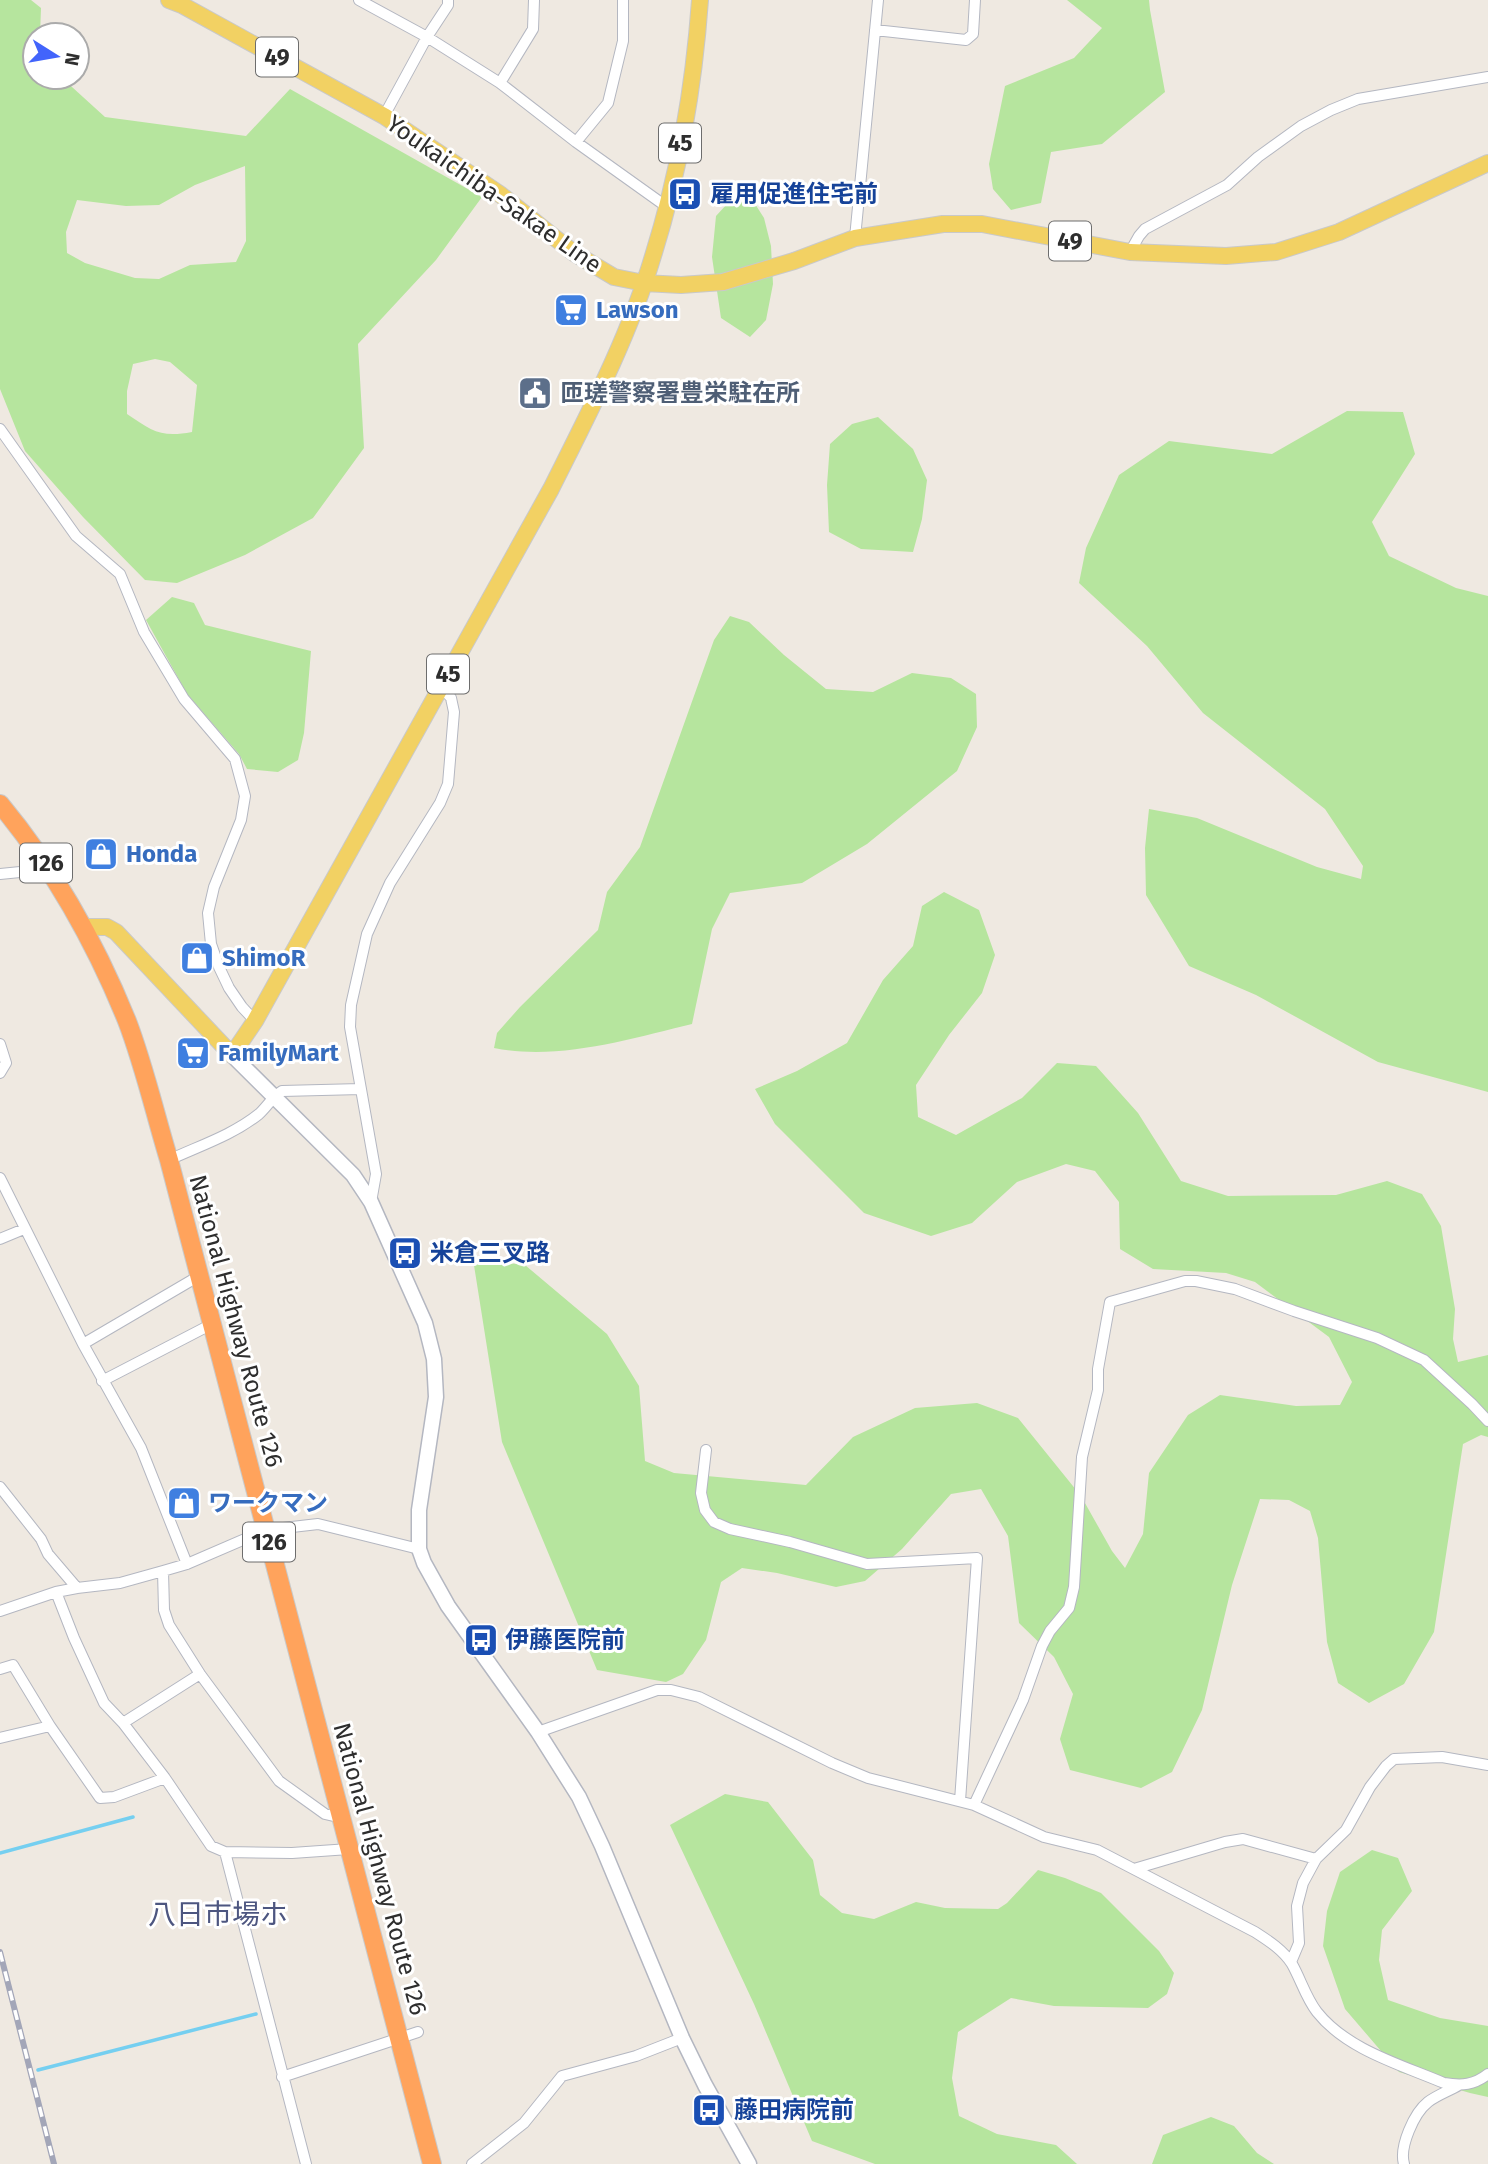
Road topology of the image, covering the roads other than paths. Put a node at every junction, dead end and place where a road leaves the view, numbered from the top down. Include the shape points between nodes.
1 (169, 0) edge
2 (359, 0) edge
3 (448, 0) edge
4 (534, 0) edge
5 (623, 0) edge
6 (700, 0) edge
7 (878, 0) edge
8 (975, 0) edge
9 (875, 30) junction
10 (427, 37) junction
11 (1488, 77) edge
12 (500, 83) junction
13 (384, 116) junction
14 (576, 142) junction
15 (1488, 163) edge
16 (667, 207) junction
17 (856, 238) junction
18 (1130, 252) junction
19 (644, 284) junction
20 (0, 429) edge
21 (441, 686) junction
22 (0, 804) edge
23 (50, 869) junction
24 (0, 874) edge
25 (85, 927) junction
26 (255, 1020) junction
27 (0, 1044) edge
28 (232, 1055) junction
29 (0, 1073) edge
30 (361, 1089) junction
31 (274, 1097) junction
32 (169, 1160) junction
33 (0, 1178) edge
34 (371, 1202) junction
35 (24, 1230) junction
36 (0, 1239) edge
37 (199, 1276) junction
38 (212, 1324) junction
39 (83, 1345) junction
40 (102, 1381) junction
41 (1488, 1421) edge
42 (706, 1450) dead end
43 (0, 1487) edge
44 (265, 1530) junction
45 (419, 1549) junction
46 (187, 1563) junction
47 (163, 1571) junction
48 (77, 1588) junction
49 (56, 1592) junction
50 (0, 1611) edge
51 (0, 1669) edge
52 (200, 1674) junction
53 (123, 1723) junction
54 (50, 1726) junction
55 (538, 1732) junction
56 (0, 1738) edge
57 (1488, 1765) edge
58 (165, 1778) junction
59 (960, 1801) junction
60 (974, 1805) junction
61 (342, 1818) junction
62 (349, 1849) junction
63 (225, 1852) junction
64 (1316, 1859) junction
65 (1134, 1869) junction
66 (1291, 1962) junction
67 (418, 2032) dead end
68 (682, 2038) junction
69 (399, 2039) junction
70 (1488, 2074) edge
71 (282, 2077) junction
72 (1459, 2085) junction
73 (306, 2164) edge
74 (432, 2164) edge
75 (472, 2164) edge
76 (749, 2164) edge
77 (1404, 2164) edge

1 - 13 main road, Youkaichiba-Sakae Line / 49
2 - 10 street
3 - 10 street
4 - 12 street via 533,29
5 - 14 street via 623,41 608,103
6 - 16 main road, 45 via 696,51
7 - 9 street
8 - 9 street via 973,34 966,40
9 - 17 street
10 - 12 street
10 - 13 street
11 - 18 street via 1358,99 1331,110 1269,149 1227,185 1145,229
12 - 14 street
13 - 19 main road, Youkaichiba-Sakae Line / 49 via 501,195 574,253 614,277
14 - 16 street
15 - 18 main road, Youkaichiba-Sakae Line / 49 via 1339,232 1276,252 1226,256
16 - 19 main road, 45
17 - 18 main road, Youkaichiba-Sakae Line / 49 via 943,224 982,224
17 - 19 main road, Youkaichiba-Sakae Line / 49 via 723,282
19 - 21 main road, 45 via 623,339 551,489
20 - 26 street via 76,536 120,574 144,632 184,699 235,759 245,796 241,820 208,913 219,967 229,988
21 - 26 main road, 45
21 - 30 street via 451,698 454,712 448,784 375,915 351,1005 350,1027
22 - 23 highway, National Highway Route 126 / 126
23 - 24 street
23 - 25 highway, National Highway Route 126 / 126
25 - 28 main road via 107,927 116,932
25 - 32 highway, National Highway Route 126 / 126 via 127,1023
26 - 28 main road, 45
27 - 29 street via 6,1063
28 - 31 street
30 - 31 street via 282,1091
30 - 34 street via 376,1174
31 - 32 street via 260,1114 233,1131
31 - 34 street via 353,1175
32 - 37 highway, National Highway Route 126 / 126
33 - 35 street
34 - 45 street via 425,1323 433,1359 436,1397 419,1510
35 - 36 street
35 - 39 street
37 - 38 highway, National Highway Route 126 / 126
37 - 39 street
38 - 40 street
38 - 44 highway, National Highway Route 126 / 126
39 - 40 street
40 - 46 street via 141,1448
41 - 60 street via 1424,1360 1377,1338 1235,1289 1185,1281 1110,1302 1083,1457 1069,1608 1042,1646 1023,1700
42 - 59 street via 701,1493 705,1510 714,1522 730,1529 867,1564 977,1558
43 - 48 street
44 - 45 street via 318,1524
44 - 46 street
44 - 61 highway, National Highway Route 126 / 126
45 - 55 street via 448,1605
46 - 47 street
47 - 48 street
47 - 52 street via 169,1625
48 - 49 street
49 - 50 street
49 - 53 street via 104,1703
51 - 54 street via 13,1665
52 - 53 street
52 - 61 street via 279,1781 325,1814
53 - 58 street
54 - 56 street
54 - 58 street via 100,1798
55 - 59 street via 657,1690 671,1690 699,1697 868,1778
55 - 68 street via 597,1834
57 - 64 street via 1443,1757 1394,1759 1370,1787 1346,1830
58 - 63 street via 211,1846
59 - 60 street
60 - 65 street via 1044,1837 1097,1850
61 - 62 highway, National Highway Route 126 / 126
62 - 63 street
62 - 69 highway, National Highway Route 126 / 126
63 - 71 street
64 - 65 street via 1243,1839
64 - 66 street via 1297,1906 1299,1943
65 - 66 street via 1255,1932
66 - 72 street via 1318,2014 1351,2040 1444,2083
67 - 69 street
68 - 75 street via 562,2076 524,2123
68 - 76 street
69 - 71 street
69 - 74 highway, National Highway Route 126 / 126
70 - 72 street via 1472,2084
71 - 73 street
72 - 77 street via 1426,2103 1404,2143

